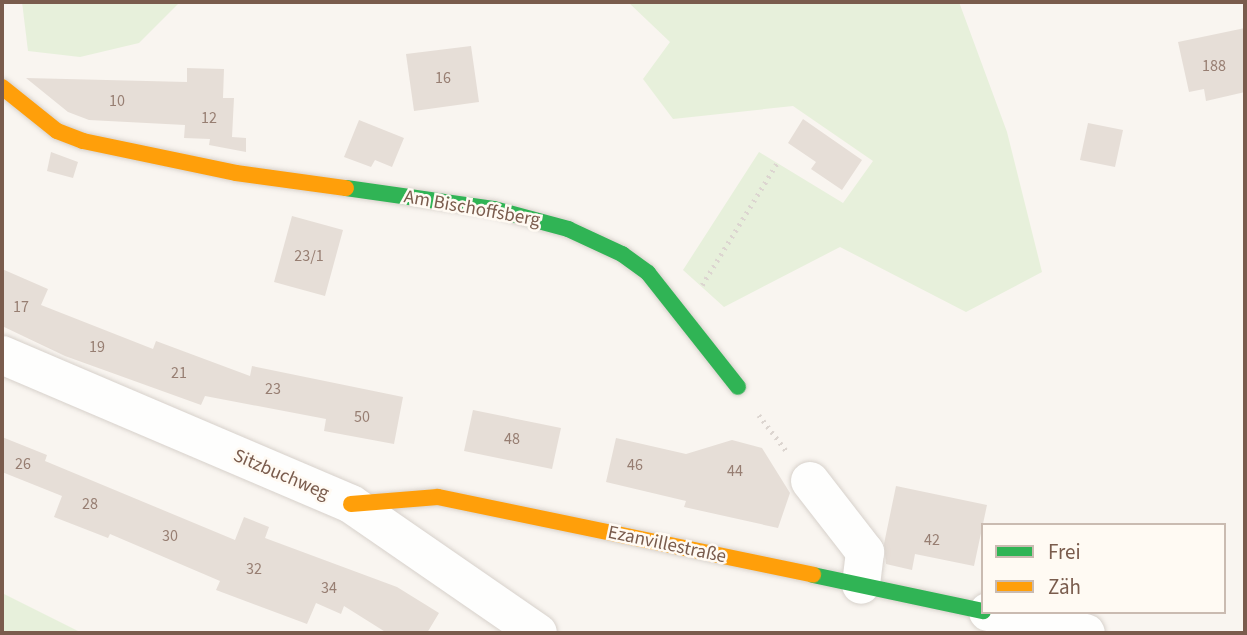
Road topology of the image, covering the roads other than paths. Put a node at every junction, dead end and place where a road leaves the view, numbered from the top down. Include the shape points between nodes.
1 (2, 87) edge
2 (2, 355) edge
3 (738, 387) road end
4 (810, 481) road end
5 (351, 504) junction
6 (862, 585) junction
7 (981, 611) edge
8 (995, 614) edge
9 (538, 633) edge
10 (1086, 633) edge

1 - 3 street, Am Bischoffsberg via 57,131 83,141 236,173 494,209 568,229 639,267 684,316
2 - 5 street, Sitzbuchweg
4 - 6 street via 864,552
5 - 6 street, Ezanvillestraße via 438,497
5 - 9 street, Sitzbuchweg
6 - 7 street, Ezanvillestraße
8 - 10 street, Ezanvillestraße

